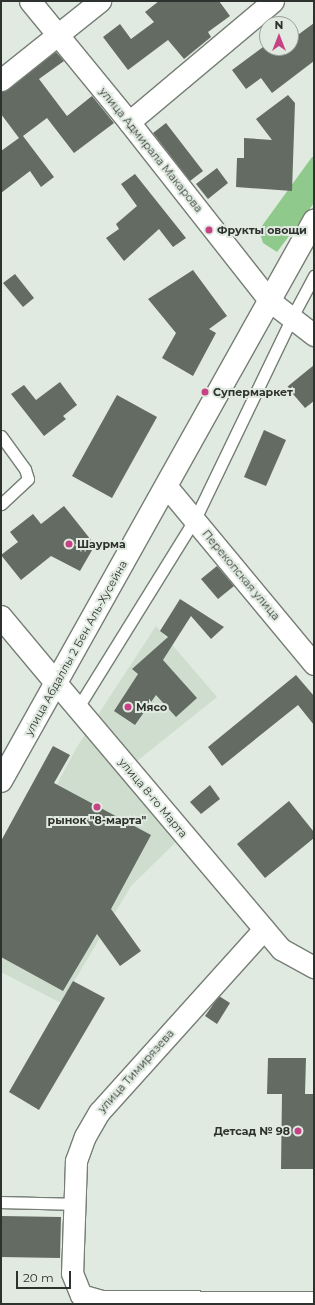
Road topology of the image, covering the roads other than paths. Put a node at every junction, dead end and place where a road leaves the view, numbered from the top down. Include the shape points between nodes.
1 (30, 1) edge
2 (100, 1) edge
3 (273, 1) edge
4 (58, 36) junction
5 (1, 80) edge
6 (129, 122) junction
7 (314, 221) edge
8 (314, 276) edge
9 (270, 301) junction
10 (292, 317) junction
11 (314, 334) edge
12 (1, 436) edge
13 (167, 487) junction
14 (1, 504) edge
15 (195, 519) junction
16 (1, 617) edge
17 (314, 664) edge
18 (56, 684) junction
19 (77, 709) junction
20 (1, 781) edge
21 (264, 929) junction
22 (310, 960) edge
23 (1, 1202) edge
24 (75, 1204) junction
25 (314, 1302) edge

1 - 4 street, улица Адмирала Макарова
2 - 4 street
3 - 6 street
4 - 5 street
4 - 6 street, улица Адмирала Макарова
6 - 9 street, улица Адмирала Макарова
7 - 9 main road, улица Абдаллы 2 Бен Аль-Хусейна
8 - 10 lane
9 - 10 street, улица Адмирала Макарова
9 - 13 main road, улица Абдаллы 2 Бен Аль-Хусейна
10 - 11 street, улица Адмирала Макарова
10 - 15 lane
12 - 14 lane via 25,469 28,479
13 - 15 street, Перекопская улица
13 - 18 main road, улица Абдаллы 2 Бен Аль-Хусейна
15 - 17 street, Перекопская улица
15 - 19 lane
16 - 18 main road, улица 8-го Марта
18 - 19 street, улица 8-го Марта
18 - 20 main road, улица Абдаллы 2 Бен Аль-Хусейна
19 - 21 street, улица 8-го Марта
21 - 22 street, улица 8-го Марта via 281,949
21 - 24 street, улица Тимирязева via 99,1112 85,1136 76,1161
23 - 24 lane
24 - 25 street, улица Тимирязева via 72,1273 81,1295 102,1301

